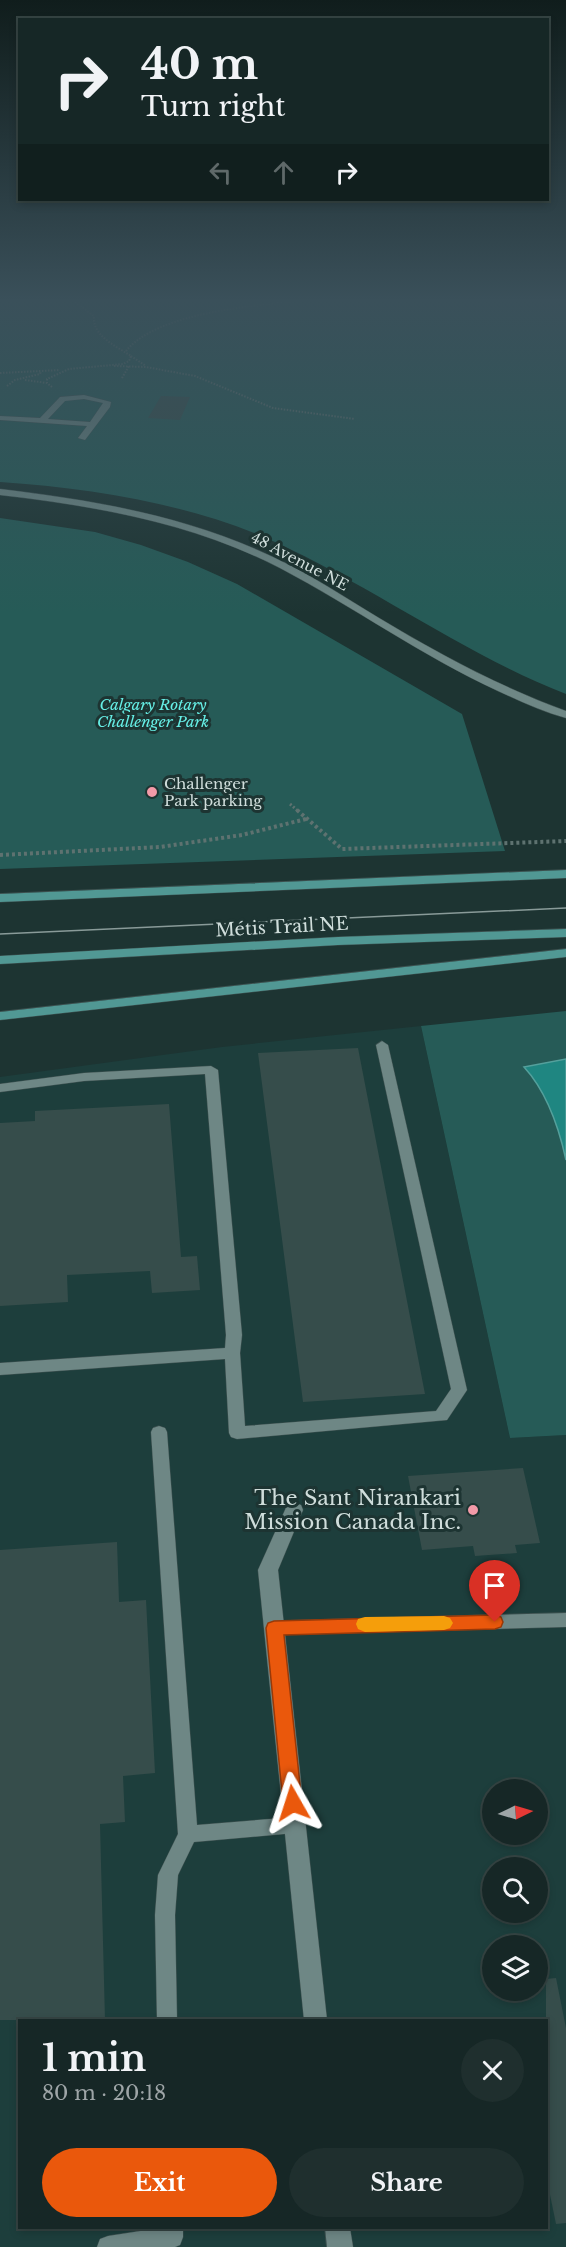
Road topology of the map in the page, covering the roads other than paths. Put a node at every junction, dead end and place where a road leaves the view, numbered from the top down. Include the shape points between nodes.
1 (58, 404) edge
2 (107, 404) edge
3 (0, 418) edge
4 (42, 420) junction
5 (92, 424) junction
6 (82, 438) dead end
7 (0, 492) edge
8 (566, 716) edge
9 (566, 874) edge
10 (0, 898) edge
11 (566, 933) edge
12 (566, 953) edge
13 (0, 960) edge
14 (0, 1016) edge
15 (382, 1045) dead end
16 (0, 1088) edge
17 (232, 1353) junction
18 (0, 1370) edge
19 (159, 1432) dead end
20 (294, 1510) dead end
21 (566, 1620) edge
22 (274, 1628) junction
23 (295, 1825) junction
24 (188, 1834) junction
25 (167, 2019) edge
26 (316, 2019) edge
27 (172, 2229) edge
28 (338, 2229) edge
29 (108, 2247) edge
30 (340, 2247) edge

1 - 4 lane
2 - 5 lane
3 - 4 lane
4 - 5 lane
5 - 6 lane
7 - 8 street, 48 Avenue NE via 132,512 178,523 253,551 458,667
9 - 10 main road
11 - 13 main road, Métis Trail NE
12 - 14 main road
15 - 17 lane via 459,1390 441,1416 237,1433
16 - 17 lane via 84,1077 211,1070 234,1335
17 - 18 lane
19 - 24 lane
20 - 22 street via 268,1570
21 - 22 lane
22 - 23 street
23 - 24 lane
23 - 26 street
24 - 25 lane via 168,1875
27 - 29 lane via 172,2236
28 - 30 street

